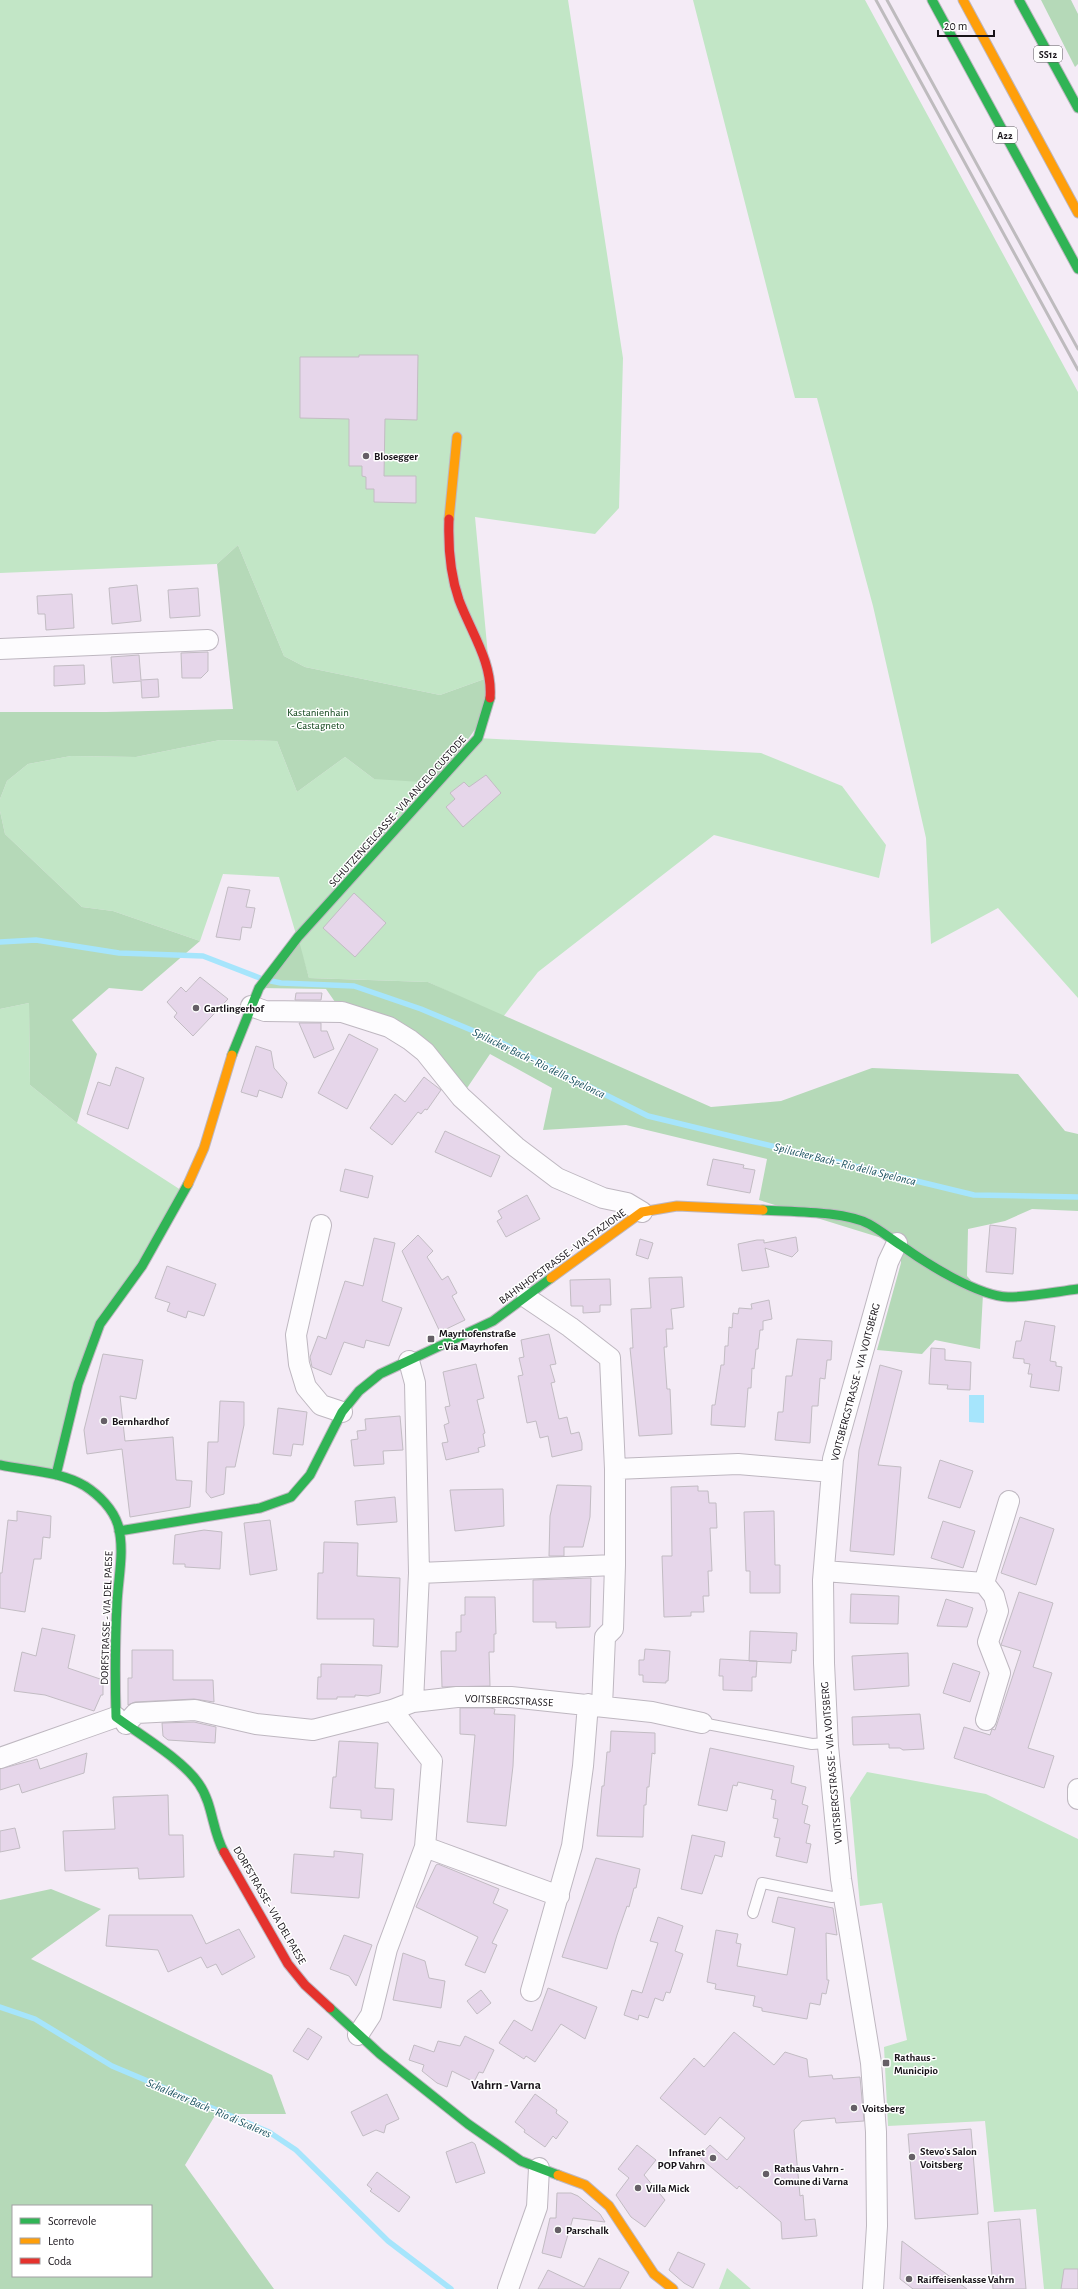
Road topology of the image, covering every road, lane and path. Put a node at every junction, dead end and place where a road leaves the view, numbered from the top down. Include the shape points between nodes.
1 (932, 0) edge
2 (963, 0) edge
3 (1019, 0) edge
4 (1078, 108) edge
5 (1078, 212) edge
6 (1078, 269) edge
7 (457, 437) dead end
8 (208, 640) dead end
9 (0, 649) edge
10 (251, 1006) junction
11 (642, 1212) junction
12 (321, 1225) dead end
13 (897, 1243) junction
14 (1078, 1289) edge
15 (527, 1298) junction
16 (409, 1361) junction
17 (342, 1412) junction
18 (1, 1469) edge
19 (615, 1469) junction
20 (832, 1472) junction
21 (56, 1475) junction
22 (1009, 1501) dead end
23 (119, 1530) junction
24 (615, 1565) junction
25 (824, 1571) junction
26 (419, 1573) junction
27 (984, 1583) junction
28 (413, 1702) junction
29 (595, 1705) junction
30 (392, 1710) junction
31 (121, 1720) junction
32 (986, 1720) dead end
33 (702, 1723) joint
34 (827, 1743) junction
35 (0, 1758) edge
36 (1078, 1789) edge
37 (1078, 1799) edge
38 (425, 1847) junction
39 (843, 1895) junction
40 (559, 1896) junction
41 (753, 1913) dead end
42 (531, 1991) dead end
43 (358, 2035) junction
44 (539, 2168) junction
45 (508, 2289) edge
46 (673, 2289) edge
47 (873, 2289) edge

1 - 6 main road, A22
2 - 5 main road, A22
3 - 4 main road, SS12
7 - 10 main road, SCHUTZENGELGASSE - VIA ANGELO CUSTODE via 449,551 457,598 476,636 490,677 488,711 478,738 298,937 271,970
8 - 9 street
10 - 11 street via 266,1010 342,1012 389,1027 425,1052 461,1097 516,1147 557,1178 603,1198 627,1203
10 - 21 main road via 232,1051 204,1148 184,1192 142,1266 100,1324 78,1384
11 - 13 main road, BAHNHOFSTRASSE - VIA STAZIONE via 677,1206 820,1214 864,1222
11 - 15 main road, BAHNHOFSTRASSE - VIA STAZIONE
12 - 17 street via 296,1334 299,1364 306,1387 321,1405
13 - 14 main road, BAHNHOFSTRASSE - VIA STAZIONE via 917,1257 990,1294 1008,1297
13 - 20 street, VOITSBERGSTRASSE - VIA VOITSBERG via 888,1262 833,1460
15 - 16 main road, BAHNHOFSTRASSE - VIA STAZIONE via 493,1321
15 - 19 street via 610,1358
16 - 17 main road, BAHNHOFSTRASSE - VIA STAZIONE via 380,1374 359,1391
16 - 26 street via 415,1383
17 - 23 main road, BAHNHOFSTRASSE - VIA STAZIONE via 310,1474 291,1497 260,1508
18 - 21 main road, DORFSTRASSE - VIA DEL PAESE
19 - 20 street via 738,1464
19 - 24 street
20 - 25 street, VOITSBERGSTRASSE - VIA VOITSBERG
21 - 23 main road, DORFSTRASSE - VIA DEL PAESE via 85,1486 100,1497 114,1517
22 - 27 street
23 - 31 main road, DORFSTRASSE - VIA DEL PAESE via 121,1551 116,1634
24 - 26 street
24 - 29 street via 613,1629 605,1637
25 - 27 street
25 - 34 street, VOITSBERGSTRASSE - VIA VOITSBERG
26 - 28 street
27 - 32 street via 994,1596 998,1611 988,1642 1000,1673
28 - 29 street, VOITSBERGSTRASSE via 457,1697 511,1697
28 - 30 street, VOITSBERGSTRASSE
29 - 33 street, VOITSBERGSTRASSE via 652,1712
29 - 40 street via 583,1766 572,1846
30 - 31 street, VOITSBERGSTRASSE via 313,1730 256,1724 195,1710 136,1713
30 - 38 street via 432,1761
31 - 35 street, VOITSBERGSTRASSE
31 - 43 main road, DORFSTRASSE - VIA DEL PAESE via 185,1768 199,1784 207,1800 218,1840 288,1964 304,1985
33 - 34 lane, VOITSBERGSTRASSE via 812,1744
34 - 39 street, VOITSBERGSTRASSE - VIA VOITSBERG
36 - 37 street
38 - 40 street
38 - 43 street via 387,1949 371,2015
39 - 41 lane via 832,1897 762,1883
39 - 47 street, VOITSBERGSTRASSE - VIA VOITSBERG via 871,2063 876,2132 877,2218
40 - 42 street
43 - 44 main road, DORFSTRASSE - VIA DEL PAESE via 468,2124 521,2161
44 - 45 street via 537,2207
44 - 46 main road, DORFSTRASSE - VIA DEL PAESE via 585,2185 609,2206 654,2274

